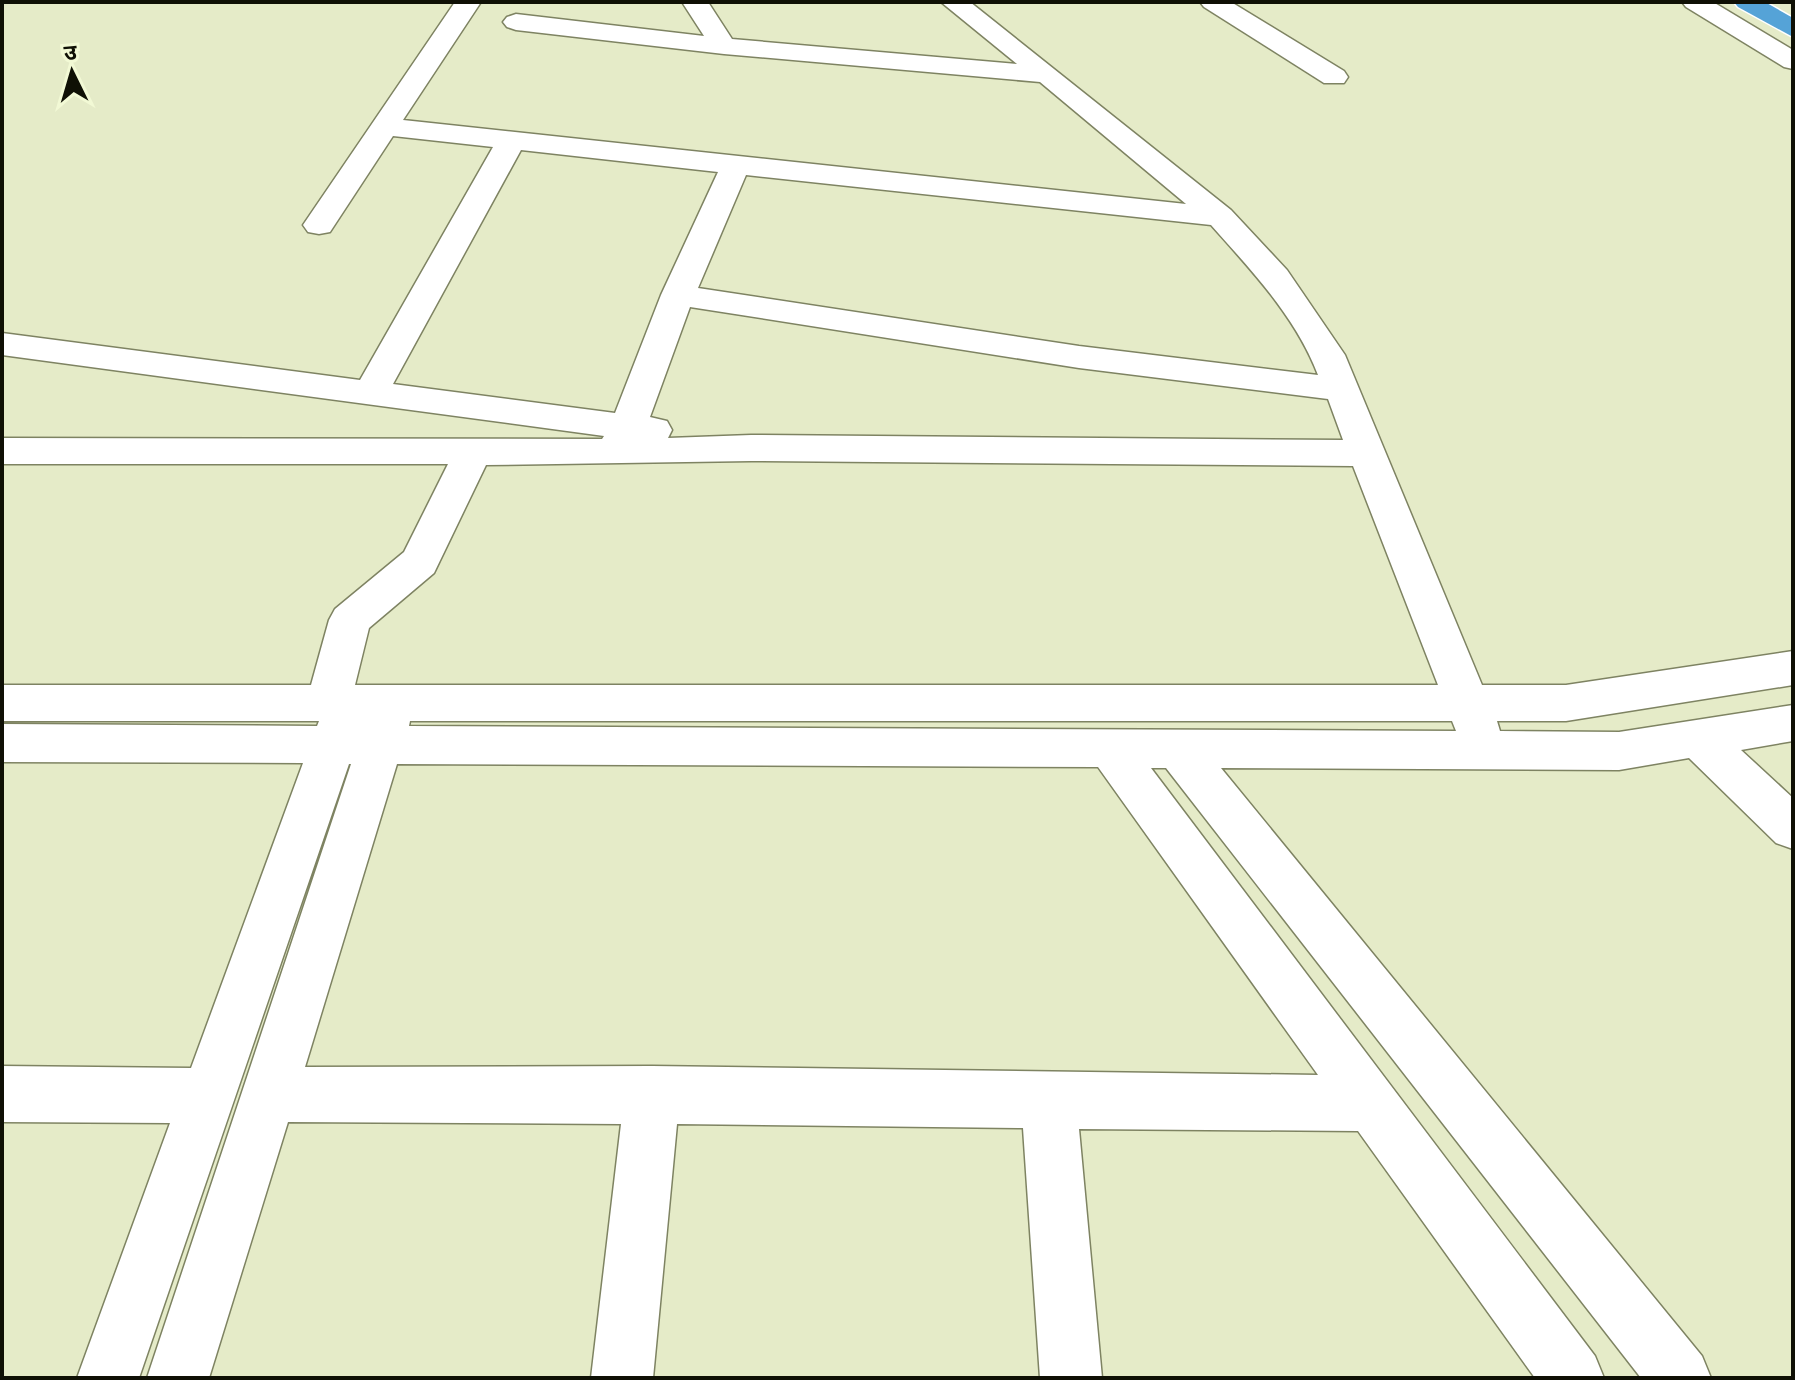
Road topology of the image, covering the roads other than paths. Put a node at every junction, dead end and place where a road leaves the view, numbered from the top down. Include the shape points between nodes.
1 (468, 2) edge
2 (695, 2) edge
3 (954, 2) edge
4 (1213, 2) edge
5 (1695, 2) edge
6 (1747, 2) edge
7 (516, 22) dead end
8 (1793, 29) edge
9 (724, 46) junction
10 (1793, 61) edge
11 (1048, 75) junction
12 (1334, 77) dead end
13 (386, 127) junction
14 (512, 140) junction
15 (736, 164) junction
16 (1220, 217) junction
17 (319, 225) dead end
18 (678, 295) junction
19 (2, 344) edge
20 (1341, 389) junction
21 (371, 392) junction
22 (621, 438) junction
23 (2, 451) edge
24 (473, 452) junction
25 (1367, 453) junction
26 (1793, 668) edge
27 (2, 703) edge
28 (1468, 703) junction
29 (356, 720) junction
30 (1793, 723) edge
31 (1698, 738) junction
32 (2, 743) edge
33 (1110, 748) junction
34 (1178, 749) junction
35 (1487, 750) junction
36 (1793, 828) edge
37 (2, 1094) edge
38 (269, 1094) junction
39 (652, 1094) junction
40 (208, 1096) junction
41 (1049, 1103) junction
42 (1370, 1103) junction
43 (108, 1378) edge
44 (178, 1378) edge
45 (622, 1378) edge
46 (1071, 1378) edge
47 (1573, 1378) edge
48 (1680, 1378) edge

1 - 13 street
2 - 9 street
3 - 11 street
4 - 12 street
5 - 10 street
6 - 8 highway
7 - 9 street
9 - 11 street
11 - 16 street
13 - 14 street
13 - 17 street
14 - 15 street
14 - 21 street
15 - 16 street
15 - 18 street
16 - 20 street via 1275,277 1328,355
18 - 20 street via 1079,357
18 - 22 street
19 - 21 street
20 - 25 street
21 - 22 street
22 - 24 street
22 - 25 street via 751,448
23 - 24 street
24 - 29 street via 420,562 350,620
25 - 28 street
26 - 28 street via 1566,703
27 - 29 street
28 - 29 street
28 - 35 street
29 - 32 street
29 - 33 street
29 - 38 street
29 - 40 street
30 - 31 street
31 - 35 street via 1619,751
31 - 36 street
33 - 34 street
33 - 42 street
34 - 35 street
34 - 48 street
37 - 40 street
38 - 39 street
38 - 44 street
39 - 41 street
39 - 45 street
40 - 43 street
41 - 42 street
41 - 46 street
42 - 47 street

